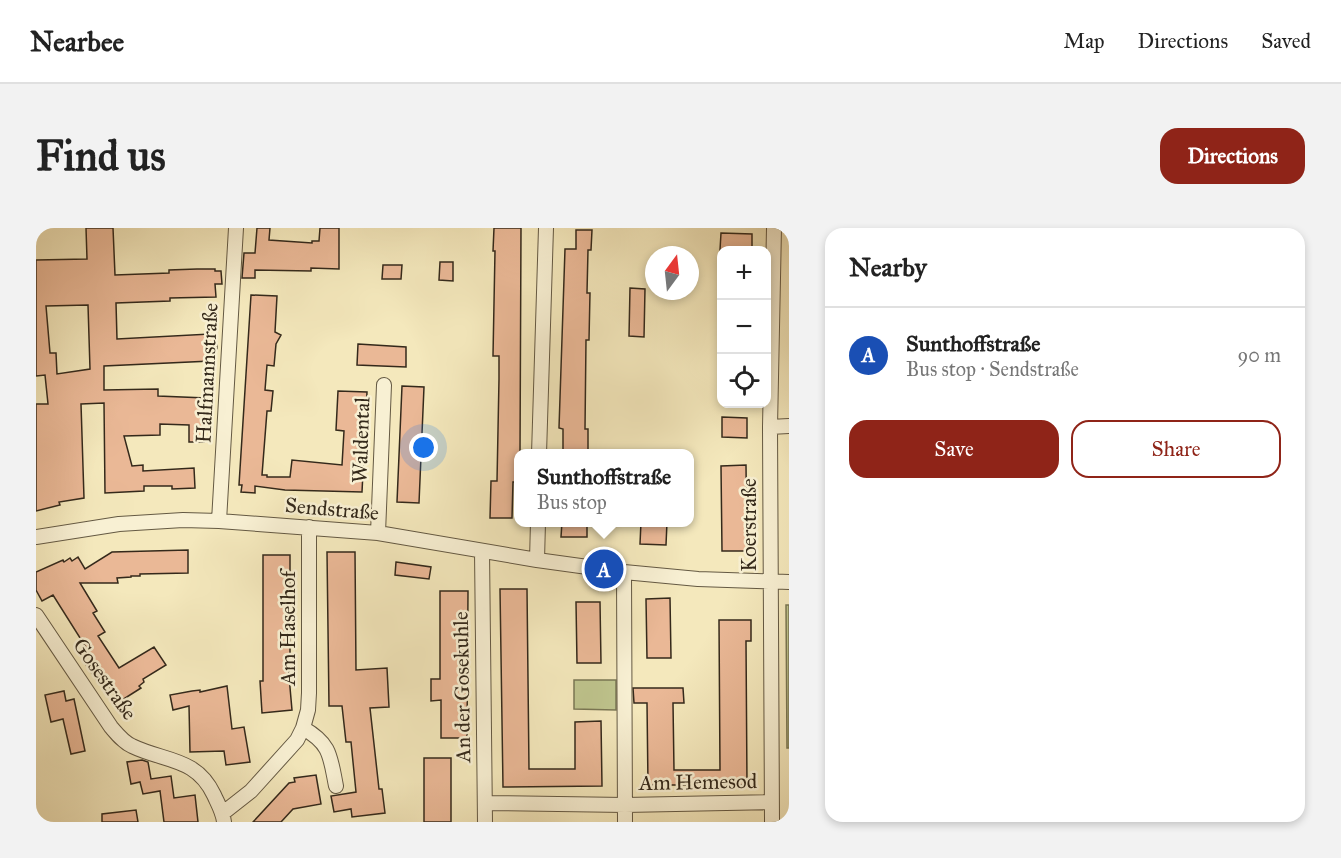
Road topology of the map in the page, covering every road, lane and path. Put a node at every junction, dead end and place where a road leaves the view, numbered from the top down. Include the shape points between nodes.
1 (236, 228) edge
2 (546, 228) edge
3 (774, 228) edge
4 (384, 385) dead end
5 (770, 426) junction
6 (789, 426) edge
7 (539, 449) edge
8 (219, 521) junction
9 (309, 527) junction
10 (538, 527) edge
11 (378, 533) junction
12 (36, 537) edge
13 (482, 551) junction
14 (537, 560) junction
15 (624, 572) junction
16 (771, 582) junction
17 (789, 582) edge
18 (36, 615) edge
19 (303, 728) junction
20 (336, 786) dead end
21 (771, 802) junction
22 (485, 803) junction
23 (625, 805) junction
24 (223, 818) edge
25 (485, 822) edge
26 (625, 822) edge
27 (771, 822) edge

1 - 8 street, Halfmannstraße
2 - 7 street
3 - 5 street, Koerstraße
4 - 11 street, Waldental
5 - 6 street
5 - 16 street, Koerstraße
8 - 9 street, Sendstraße
8 - 12 street, Sendstraße via 119,524
9 - 11 street, Sendstraße
9 - 19 street, Am Haselhof via 309,693
10 - 14 street
11 - 13 street, Sendstraße
13 - 14 street, Sendstraße
13 - 22 street, An der Gosekuhle
14 - 15 street, Sendstraße
15 - 16 street, Sendstraße
15 - 23 street, Am Hemesod
16 - 17 street, Sendstraße
16 - 21 street, Koerstraße
18 - 24 street, Gosestraße via 120,738 200,774
19 - 20 street via 324,742
19 - 24 street, Am Haselhof via 297,740
21 - 23 street, Am Hemesod
21 - 27 street, Koerstraße
22 - 23 street, Am Hemesod
22 - 25 street, An der Gosekuhle
23 - 26 street, Am Hemesod

